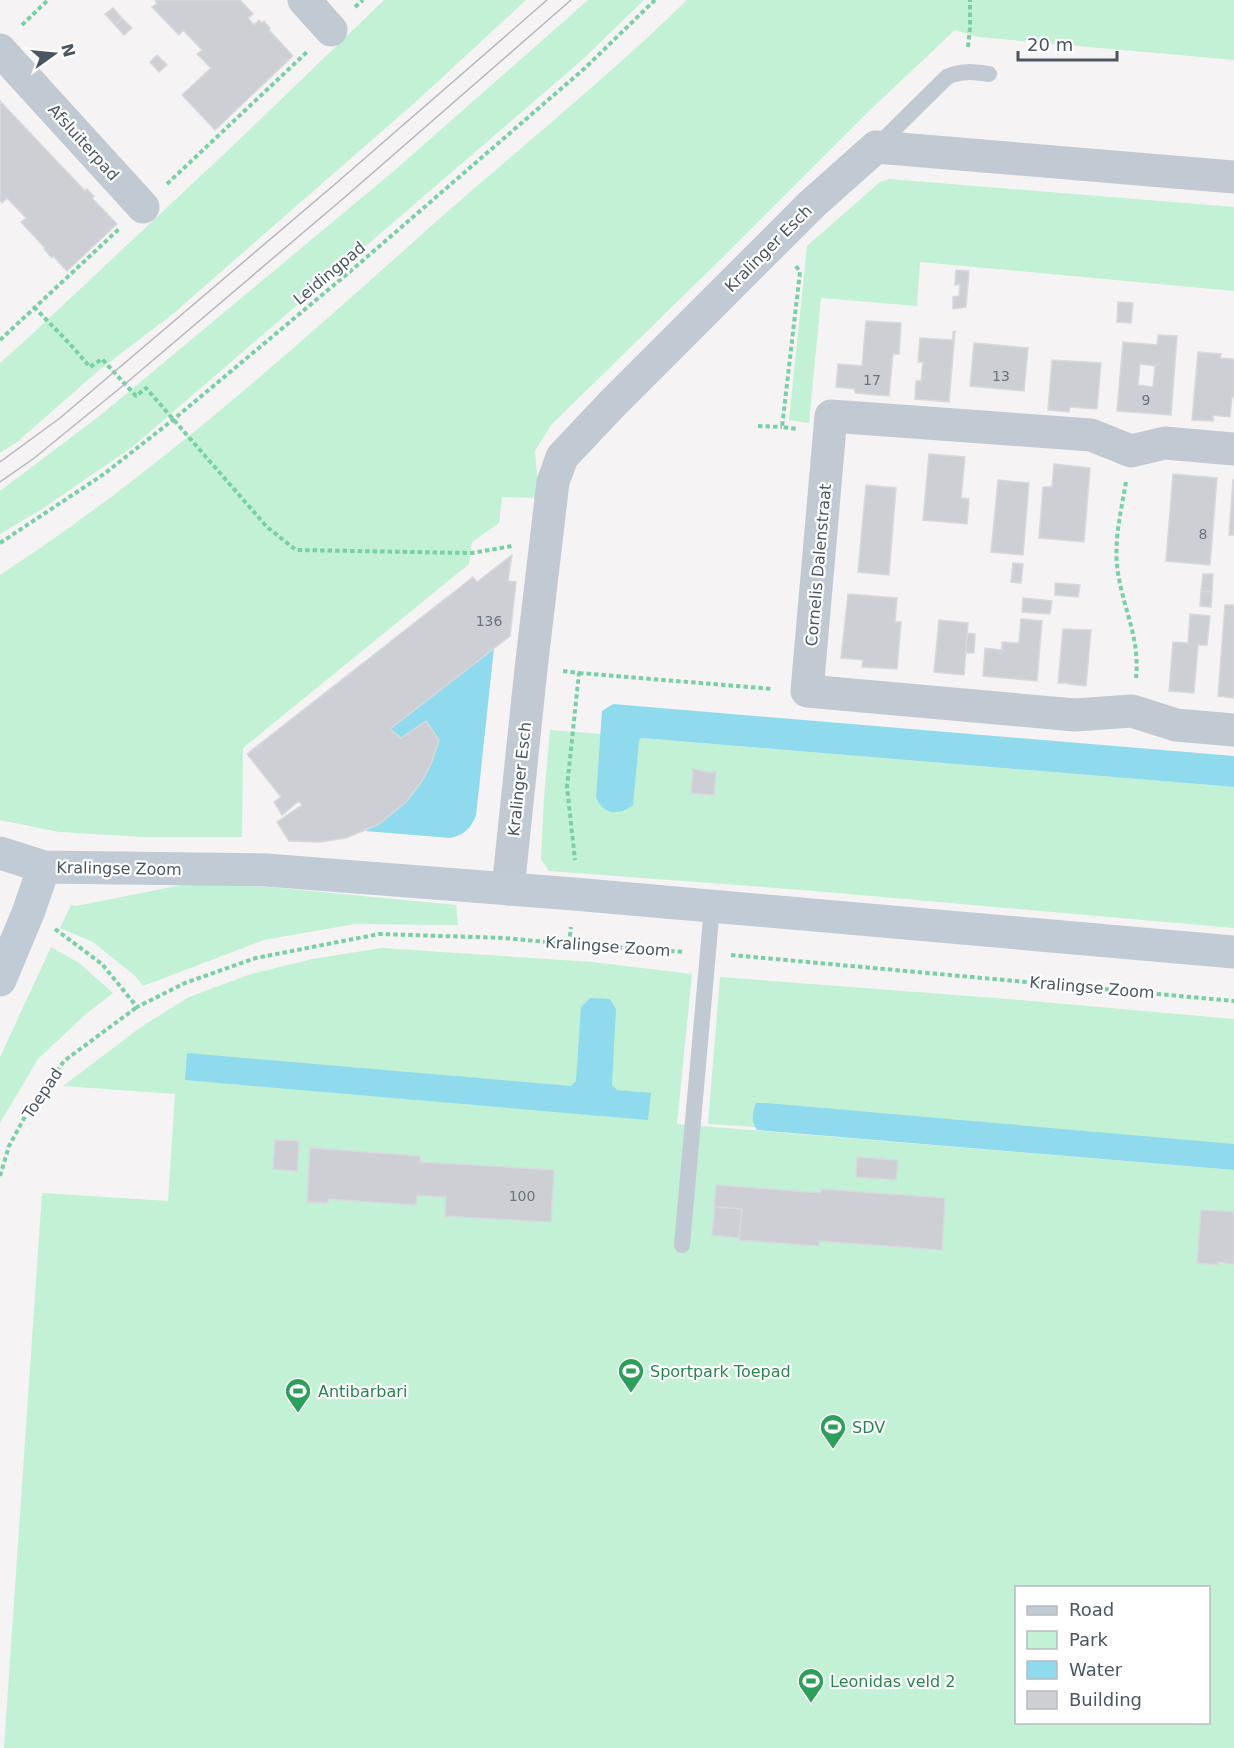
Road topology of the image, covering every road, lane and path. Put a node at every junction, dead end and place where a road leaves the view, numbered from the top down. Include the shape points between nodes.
1 (304, 0) edge
2 (363, 0) edge
3 (655, 0) edge
4 (970, 0) edge
5 (331, 30) junction
6 (0, 50) edge
7 (965, 72) junction
8 (989, 74) dead end
9 (876, 147) junction
10 (1234, 177) edge
11 (143, 207) junction
12 (780, 236) junction
13 (34, 307) junction
14 (0, 340) edge
15 (174, 419) junction
16 (758, 426) dead end
17 (782, 427) junction
18 (830, 432) junction
19 (1234, 449) edge
20 (1131, 451) junction
21 (546, 540) junction
22 (0, 543) edge
23 (531, 669) junction
24 (579, 673) junction
25 (807, 691) junction
26 (1132, 711) junction
27 (1234, 730) edge
28 (0, 853) edge
29 (44, 867) junction
30 (508, 889) junction
31 (574, 894) junction
32 (712, 907) junction
33 (28, 913) junction
34 (569, 944) junction
35 (1234, 951) edge
36 (708, 953) junction
37 (0, 980) edge
38 (1234, 1001) edge
39 (137, 1007) junction
40 (0, 1176) edge
41 (682, 1245) dead end

1 - 5 street
2 - 5 path
3 - 15 path, Leidingpad via 585,68
4 - 7 path
5 - 11 path
6 - 11 street, Afsluiterpad
7 - 8 lane
7 - 9 lane via 947,77
9 - 10 street
9 - 12 street, Kralinger Esch
11 - 13 path
12 - 17 path via 800,272
12 - 21 street, Kralinger Esch via 562,458 553,482
13 - 14 path
13 - 15 path via 90,367 102,359 136,396 146,388
15 - 21 path via 267,527 296,550 472,553
15 - 22 path, Leidingpad via 104,474
16 - 17 path
17 - 18 path
18 - 20 street via 831,416 1092,435
18 - 25 street, Cornelis Dalenstraat
19 - 20 street via 1165,443
20 - 26 path via 1116,542 1118,574 1135,639 1137,665
21 - 23 street, Kralinger Esch
23 - 24 path
23 - 30 street, Kralinger Esch
24 - 25 path
24 - 31 path via 567,787 576,871
25 - 26 street via 1075,715
26 - 27 street via 1176,725
28 - 29 street, Kralingse Zoom
29 - 30 street, Kralingse Zoom via 266,870
29 - 33 street
30 - 31 street, Kralingse Zoom
31 - 32 street, Kralingse Zoom
31 - 34 path
32 - 35 street, Kralingse Zoom
32 - 36 lane
33 - 37 street
33 - 39 path via 102,964
34 - 36 path, Kralingse Zoom
34 - 39 path, Kralingse Zoom via 379,934 256,958 185,983
36 - 38 path, Kralingse Zoom
36 - 41 lane
39 - 40 path, Toepad via 64,1061 27,1113 9,1146

